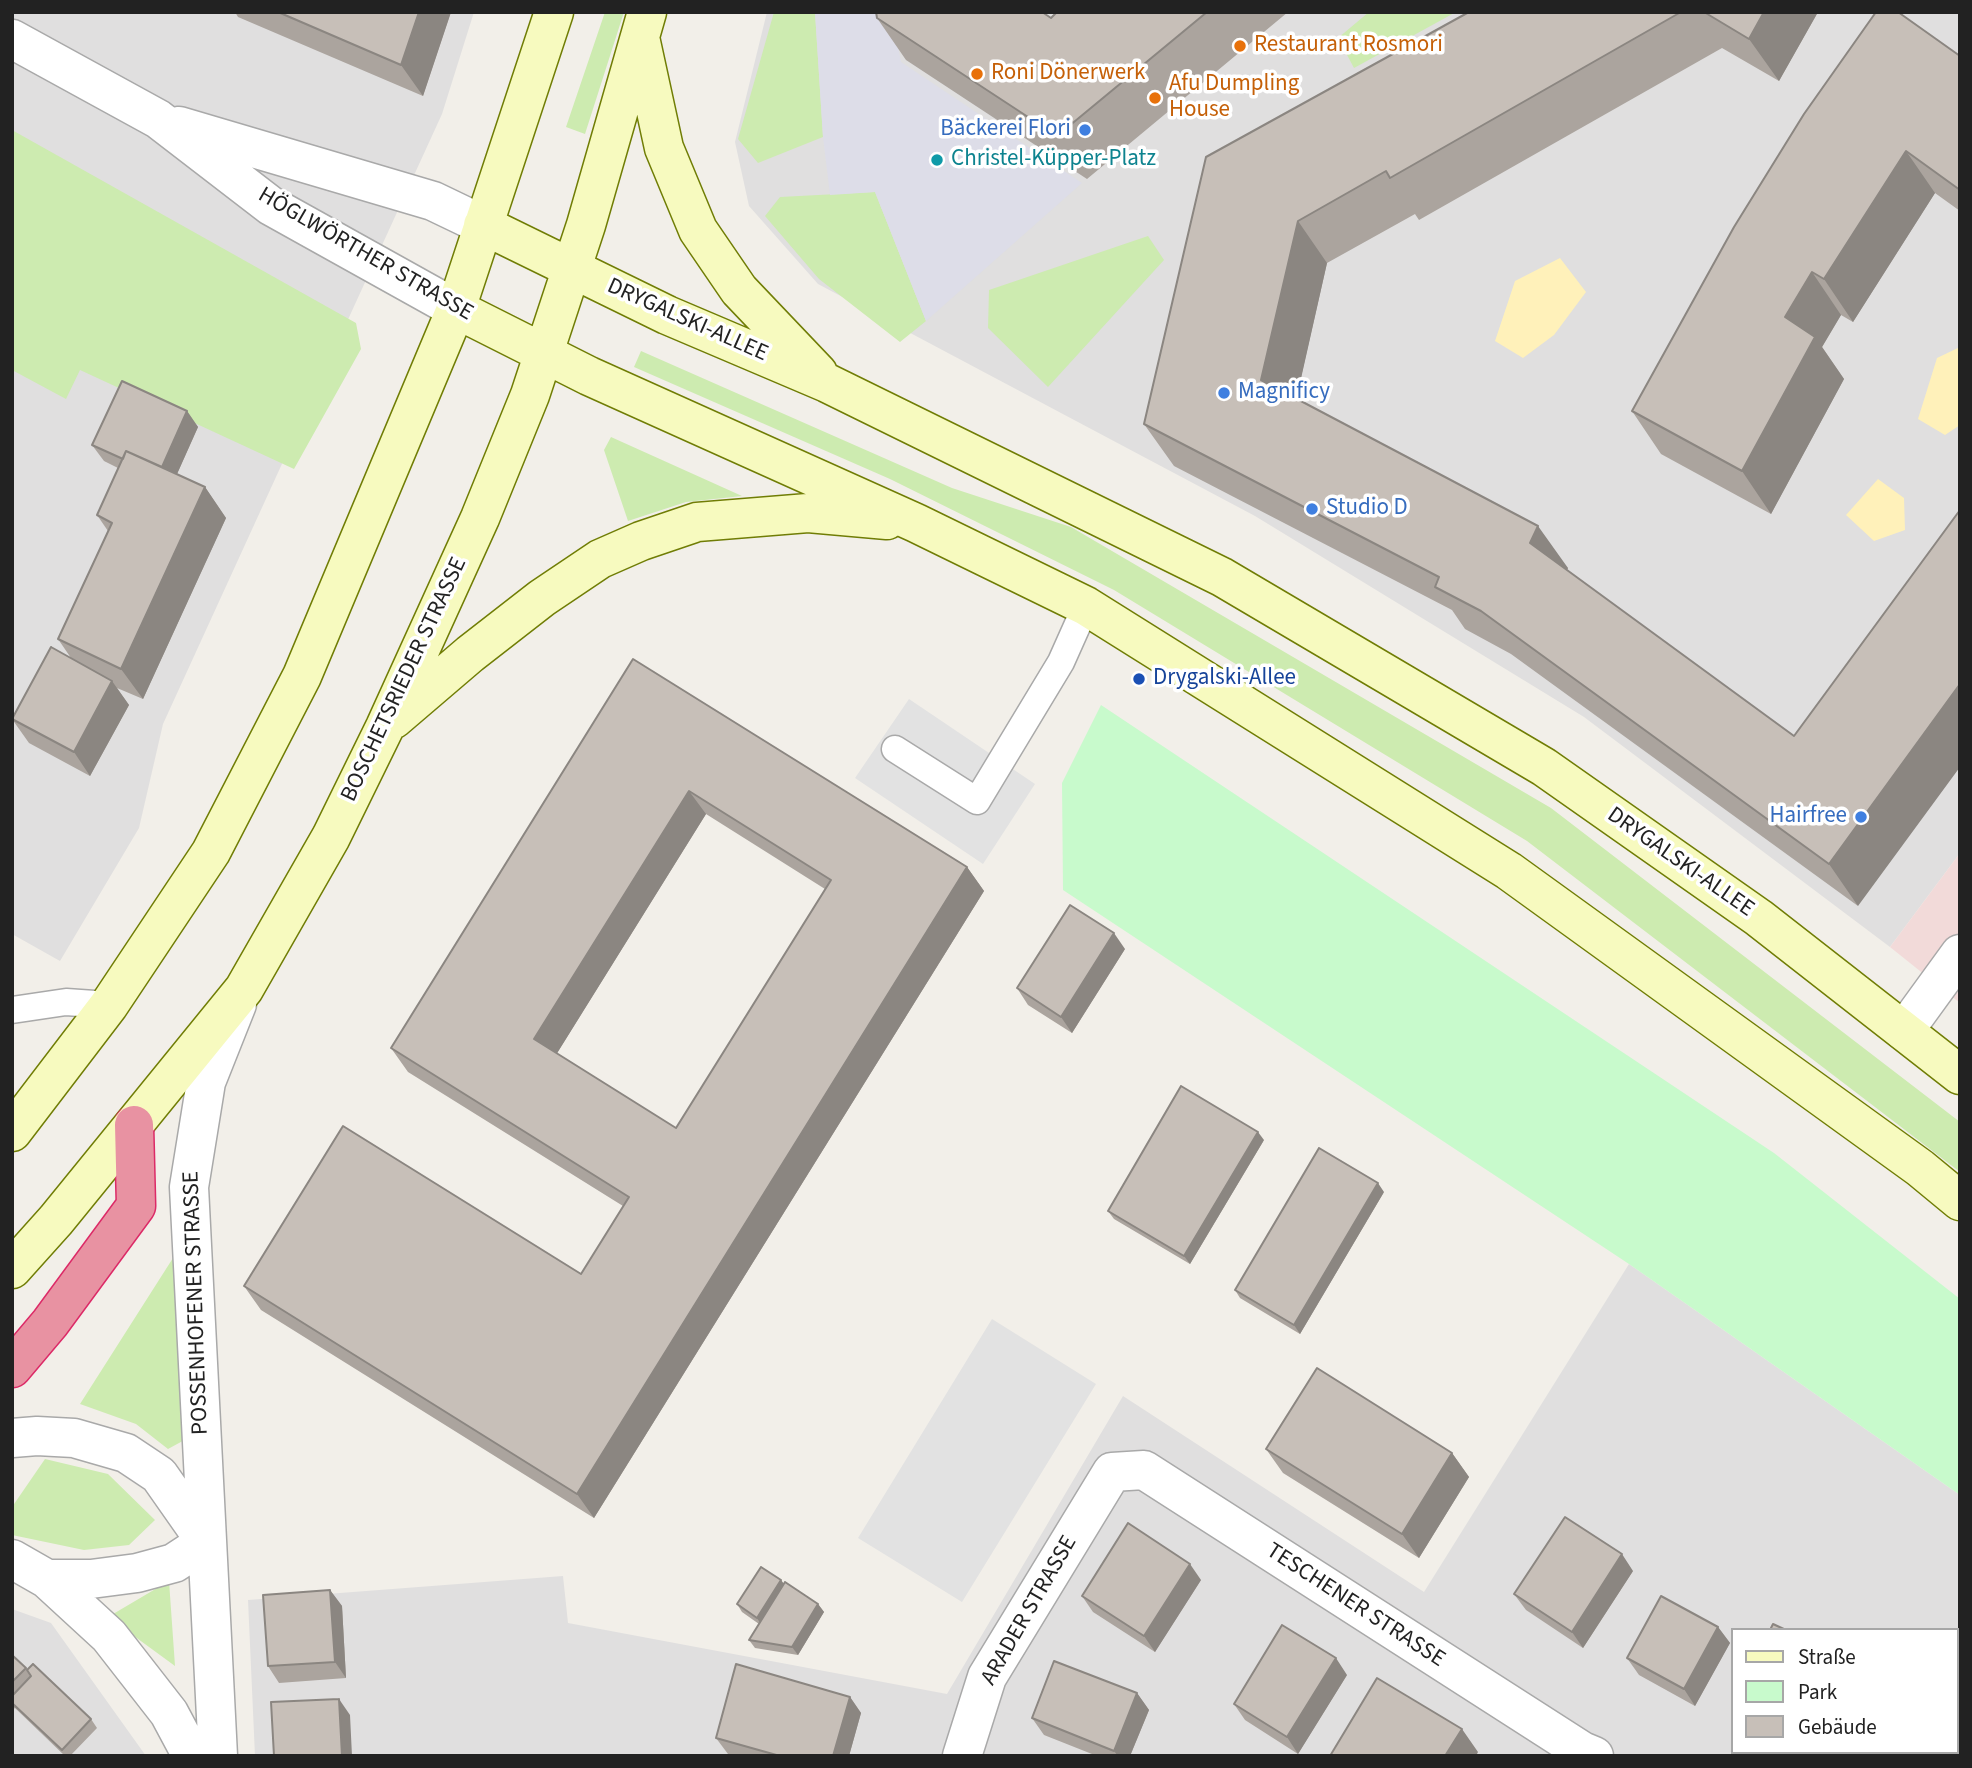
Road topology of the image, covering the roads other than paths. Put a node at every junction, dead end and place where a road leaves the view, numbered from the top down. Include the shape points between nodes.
1 (554, 12) edge
2 (643, 24) edge
3 (12, 40) edge
4 (158, 119) junction
5 (483, 225) junction
6 (572, 269) junction
7 (456, 309) junction
8 (545, 355) junction
9 (827, 383) junction
10 (916, 523) junction
11 (1086, 606) junction
12 (385, 727) junction
13 (895, 749) dead end
14 (1960, 954) edge
15 (244, 989) junction
16 (109, 1005) junction
17 (12, 1010) edge
18 (1904, 1031) junction
19 (1960, 1075) edge
20 (134, 1125) junction
21 (12, 1132) edge
22 (1960, 1201) edge
23 (12, 1269) edge
24 (12, 1368) edge
25 (12, 1438) edge
26 (1112, 1472) joint
27 (206, 1542) junction
28 (12, 1559) edge
29 (47, 1579) junction
30 (1585, 1754) edge
31 (192, 1756) edge
32 (218, 1756) edge
33 (962, 1756) edge

1 - 5 main road
2 - 6 main road, BOSCHETSRIEDER STRASSE
2 - 9 main road via 664,148 698,230 739,290
3 - 4 street, HÖGLWÖRTHER STRASSE
4 - 5 street, HÖGLWÖRTHER STRASSE via 433,201
4 - 7 street, HÖGLWÖRTHER STRASSE via 271,206
5 - 6 main road, DRYGALSKI-ALLEE
5 - 7 main road
6 - 8 main road, BOSCHETSRIEDER STRASSE
6 - 9 main road, DRYGALSKI-ALLEE
7 - 8 main road, HÖGLWÖRTHER STRASSE
7 - 16 main road via 302,676 211,852
8 - 10 main road
8 - 12 main road, BOSCHETSRIEDER STRASSE via 480,518
9 - 18 main road, DRYGALSKI-ALLEE via 1222,577 1544,767 1759,918
10 - 11 main road
10 - 12 main road via 808,513 696,522 641,541 600,559 542,598
11 - 13 lane via 1061,662 977,801
11 - 22 main road via 1509,871
12 - 15 main road, BOSCHETSRIEDER STRASSE via 331,837
14 - 18 street
15 - 20 main road, BOSCHETSRIEDER STRASSE
15 - 27 street, POSSENHOFENER STRASSE via 205,1082 189,1187
16 - 17 lane via 65,1002
16 - 21 main road
18 - 19 main road, DRYGALSKI-ALLEE
20 - 23 main road, BOSCHETSRIEDER STRASSE
20 - 24 highway via 136,1206
25 - 27 street via 74,1437 126,1453 159,1475
26 - 30 street, TESCHENER STRASSE via 1144,1470
26 - 33 street, ARADER STRASSE via 987,1677
27 - 29 street via 174,1563 137,1573
27 - 32 street, POSSENHOFENER STRASSE
28 - 29 street
29 - 31 street via 109,1636 169,1713

